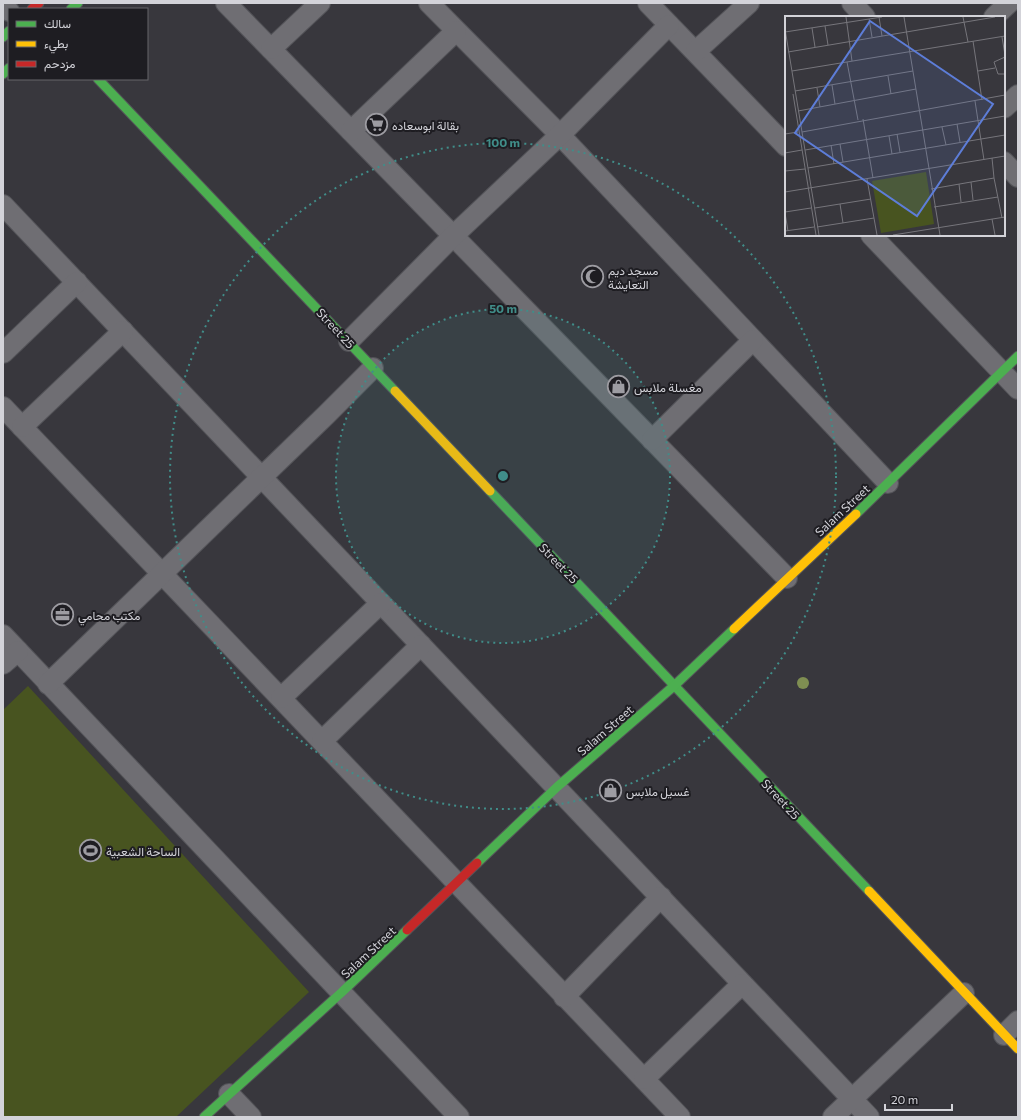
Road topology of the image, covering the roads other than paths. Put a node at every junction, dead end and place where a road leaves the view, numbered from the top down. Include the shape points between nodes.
1 (226, 3) edge
2 (320, 3) edge
3 (428, 3) edge
4 (648, 3) edge
5 (749, 3) edge
6 (852, 3) edge
7 (1009, 3) edge
8 (864, 16) edge
9 (995, 16) edge
10 (669, 25) junction
11 (456, 31) junction
12 (271, 49) junction
13 (696, 51) junction
14 (99, 80) edge
15 (1018, 95) edge
16 (1005, 107) edge
17 (351, 131) junction
18 (560, 135) junction
19 (785, 145) edge
20 (1005, 163) edge
21 (1018, 177) edge
22 (3, 205) edge
23 (454, 236) junction
24 (872, 236) edge
25 (77, 282) junction
26 (123, 331) junction
27 (753, 340) junction
28 (349, 341) junction
29 (3, 353) edge
30 (1018, 356) edge
31 (372, 368) junction
32 (1002, 372) junction
33 (1018, 389) edge
34 (3, 407) edge
35 (22, 427) junction
36 (652, 440) junction
37 (262, 477) junction
38 (888, 484) junction
39 (162, 574) junction
40 (787, 578) junction
41 (381, 603) junction
42 (3, 635) edge
43 (421, 645) junction
44 (18, 651) junction
45 (3, 664) edge
46 (48, 684) junction
47 (675, 685) junction
48 (281, 698) junction
49 (322, 741) junction
50 (557, 787) junction
51 (458, 883) junction
52 (661, 897) junction
53 (742, 984) junction
54 (342, 992) junction
55 (964, 993) junction
56 (564, 996) junction
57 (1018, 1021) edge
58 (1004, 1035) junction
59 (1018, 1050) edge
60 (644, 1079) junction
61 (229, 1094) junction
62 (852, 1099) junction
63 (204, 1117) edge
64 (251, 1117) edge
65 (459, 1117) edge
66 (680, 1117) edge
67 (832, 1117) edge
68 (869, 1117) edge

1 - 12 street
2 - 12 street
3 - 11 street
4 - 10 street
5 - 13 street
6 - 8 street
7 - 9 street
10 - 13 street
10 - 18 street
11 - 17 street
11 - 18 street
12 - 17 street
13 - 19 street
14 - 28 street, Street 25
15 - 16 street
17 - 23 street
18 - 23 street
18 - 27 street
20 - 21 street
22 - 25 street
23 - 28 street
23 - 36 street
24 - 32 street
25 - 26 street
25 - 29 street
26 - 35 street
26 - 37 street
27 - 36 street
27 - 38 street
28 - 31 street, Street 25
30 - 32 street, Salam Street
31 - 37 street
31 - 47 street, Street 25
32 - 33 street
32 - 38 street, Salam Street
34 - 35 street
35 - 39 street
36 - 40 street
37 - 39 street
37 - 41 street
38 - 40 street, Salam Street
39 - 46 street
39 - 48 street
40 - 47 street, Salam Street
41 - 43 street
41 - 48 street
42 - 44 street
43 - 49 street
43 - 50 street
44 - 45 street
44 - 46 street
46 - 54 street
47 - 50 street, Salam Street
47 - 55 street, Street 25
48 - 49 street
49 - 51 street
50 - 51 street, Salam Street
50 - 52 street
51 - 54 street, Salam Street
51 - 56 street
52 - 53 street
52 - 56 street
53 - 60 street
53 - 62 street
54 - 61 street, Salam Street
54 - 65 street
55 - 58 street, Street 25
55 - 62 street
56 - 60 street
57 - 58 street
58 - 59 street, Street 25
60 - 66 street
61 - 63 street, Salam Street
61 - 64 street
62 - 67 street
62 - 68 street

